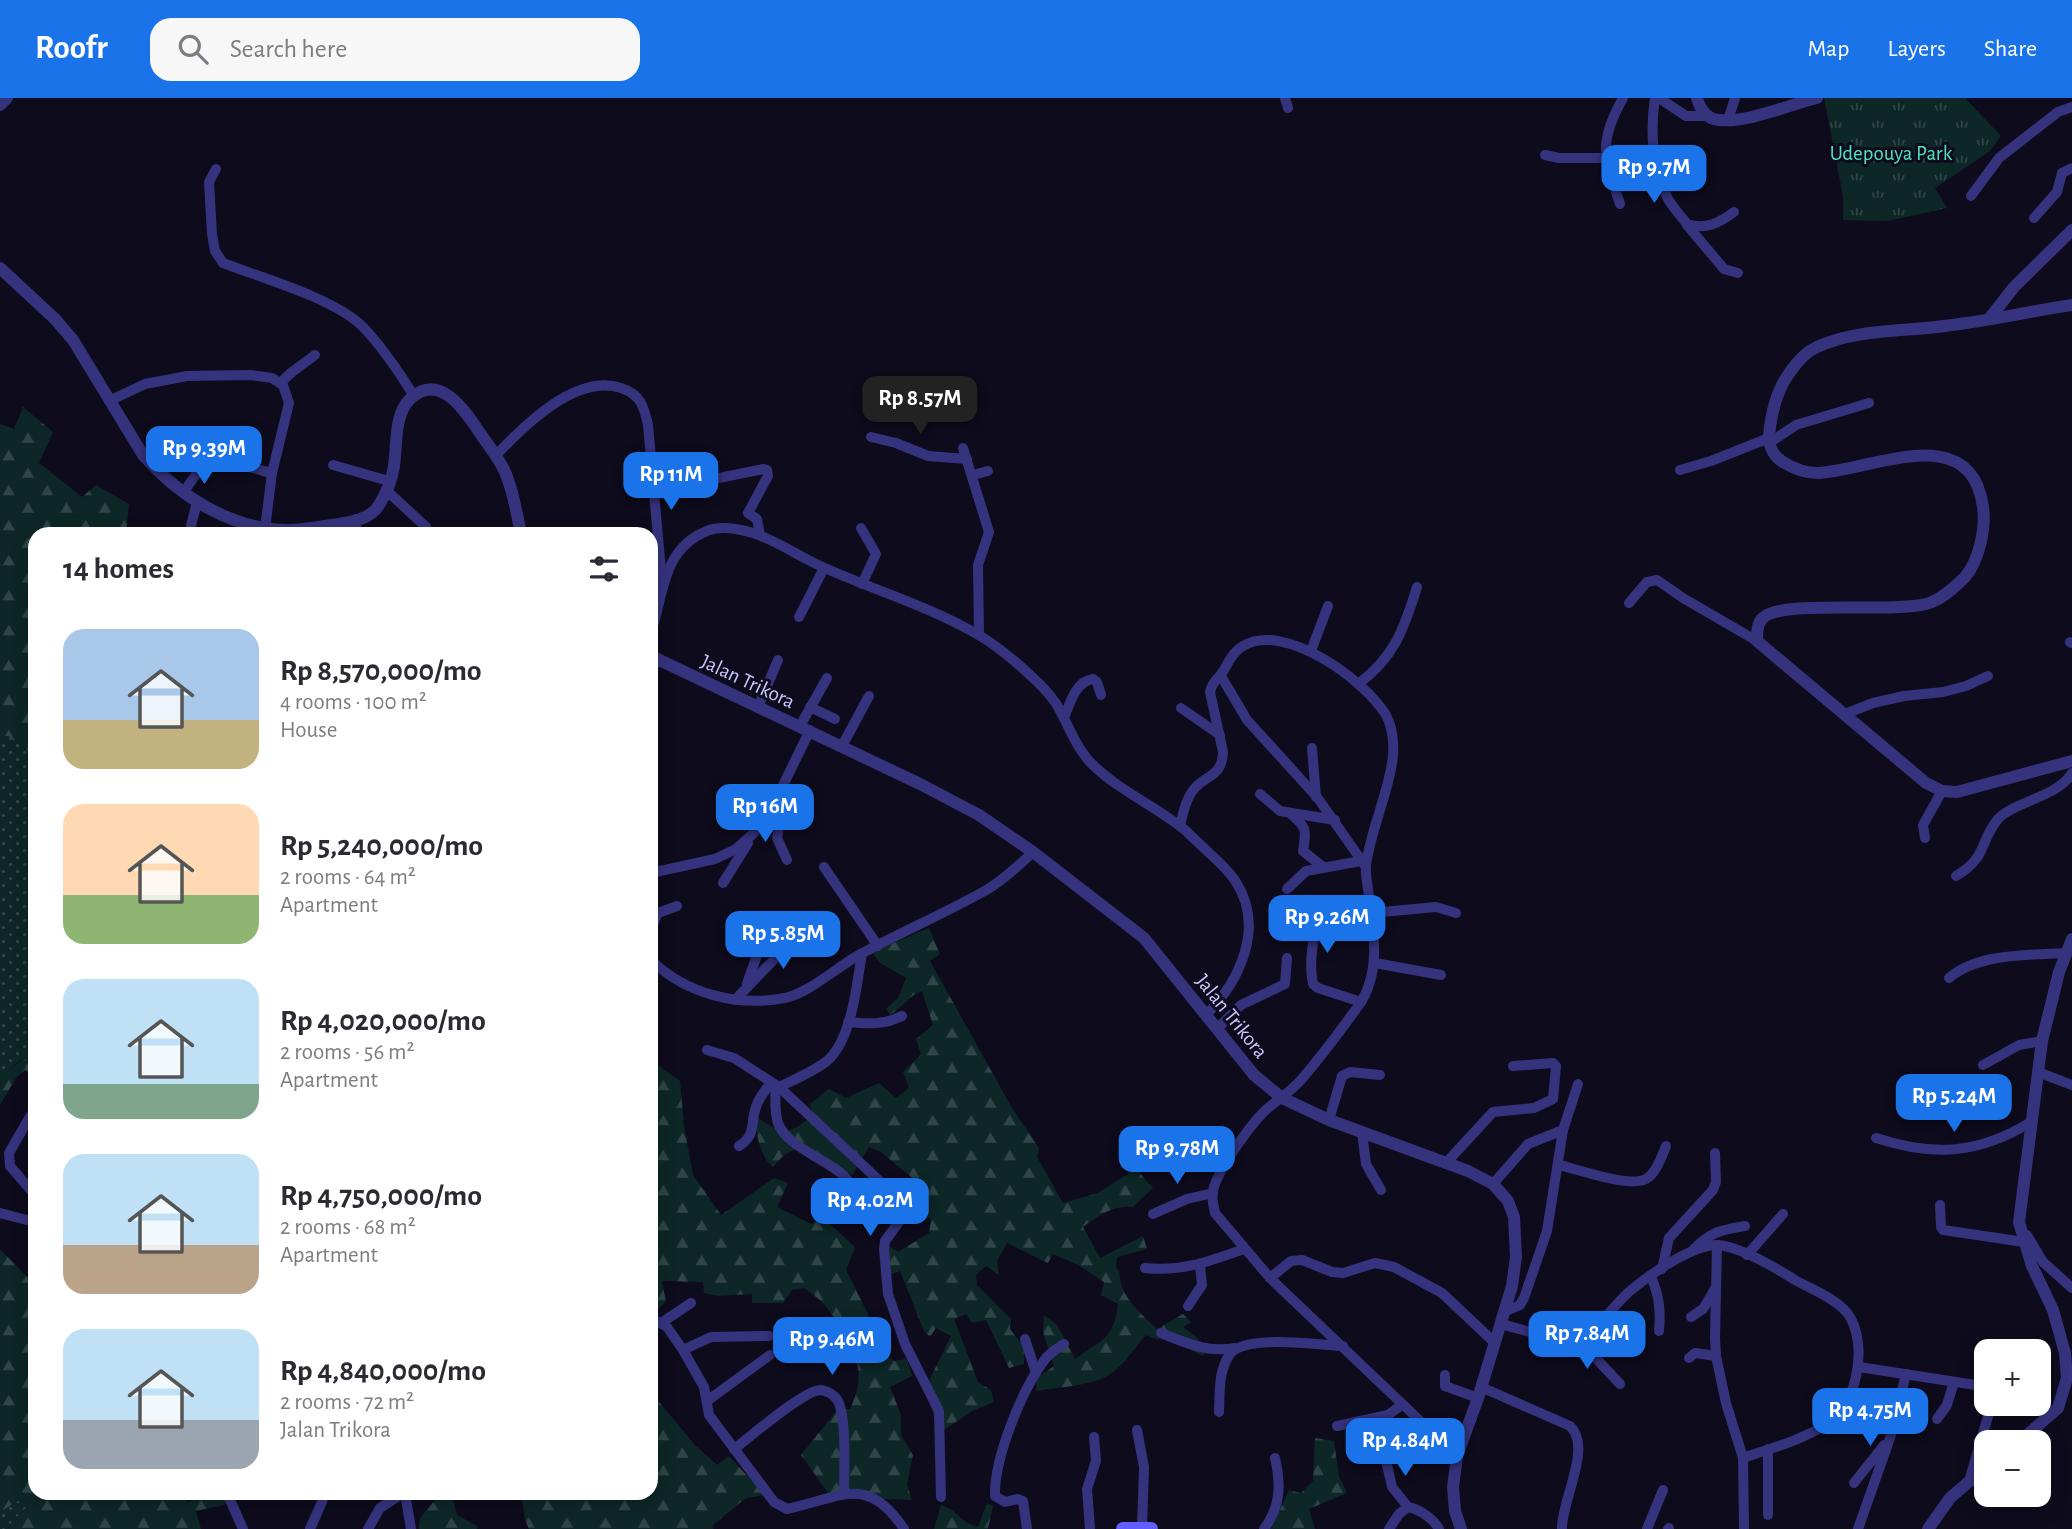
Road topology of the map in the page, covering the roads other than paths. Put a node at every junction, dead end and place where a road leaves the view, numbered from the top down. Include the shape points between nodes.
1 (7, 98) edge
2 (1623, 98) edge
3 (1657, 98) edge
4 (1697, 98) edge
5 (1735, 98) edge
6 (1818, 98) edge
7 (0, 105) edge
8 (2072, 107) edge
9 (1708, 116) junction
10 (1728, 120) junction
11 (1545, 155) dead end
12 (1607, 158) junction
13 (2072, 168) edge
14 (216, 169) dead end
15 (1971, 196) dead end
16 (1620, 205) dead end
17 (1734, 212) dead end
18 (2034, 219) dead end
19 (1687, 225) junction
20 (2072, 230) edge
21 (0, 268) edge
22 (1738, 273) dead end
23 (2072, 305) edge
24 (1989, 319) junction
25 (315, 355) dead end
26 (280, 383) junction
27 (418, 394) junction
28 (109, 401) junction
29 (1869, 403) dead end
30 (871, 437) dead end
31 (1769, 440) junction
32 (963, 448) dead end
33 (496, 455) junction
34 (967, 459) junction
35 (333, 465) dead end
36 (988, 471) dead end
37 (1680, 471) dead end
38 (272, 473) junction
39 (973, 475) junction
40 (388, 486) junction
41 (654, 491) junction
42 (183, 493) junction
43 (197, 502) junction
44 (356, 519) junction
45 (191, 527) edge
46 (258, 527) edge
47 (265, 527) edge
48 (309, 527) edge
49 (356, 527) edge
50 (426, 527) dead end
51 (519, 527) edge
52 (657, 527) edge
53 (861, 528) dead end
54 (658, 535) edge
55 (760, 536) junction
56 (659, 546) junction
57 (678, 552) junction
58 (824, 568) junction
59 (662, 584) junction
60 (862, 584) junction
61 (1417, 587) dead end
62 (658, 602) edge
63 (1629, 603) dead end
64 (1328, 606) dead end
65 (799, 617) dead end
66 (978, 634) junction
67 (1757, 641) junction
68 (1311, 651) junction
69 (778, 660) dead end
70 (658, 664) edge
71 (1221, 676) junction
72 (1988, 676) dead end
73 (827, 678) dead end
74 (1358, 684) junction
75 (1101, 695) dead end
76 (869, 696) dead end
77 (758, 707) junction
78 (810, 707) junction
79 (1181, 708) dead end
80 (1845, 714) junction
81 (1064, 718) junction
82 (835, 719) dead end
83 (805, 728) junction
84 (1220, 735) junction
85 (842, 746) junction
86 (1312, 748) dead end
87 (2072, 761) edge
88 (2072, 773) edge
89 (781, 790) junction
90 (1942, 791) junction
91 (1260, 794) dead end
92 (1317, 797) junction
93 (1290, 813) junction
94 (1335, 820) junction
95 (1180, 826) junction
96 (754, 833) junction
97 (1925, 838) dead end
98 (1033, 852) junction
99 (787, 860) dead end
100 (1364, 864) junction
101 (824, 867) dead end
102 (1323, 867) junction
103 (658, 871) edge
104 (1956, 876) dead end
105 (723, 883) dead end
106 (1287, 888) dead end
107 (677, 906) dead end
108 (658, 913) edge
109 (1456, 913) dead end
110 (1371, 915) junction
111 (809, 923) dead end
112 (2072, 939) edge
113 (766, 943) dead end
114 (878, 946) junction
115 (862, 953) junction
116 (2067, 953) junction
117 (1287, 958) dead end
118 (1375, 963) junction
119 (658, 966) edge
120 (1441, 975) dead end
121 (1949, 978) dead end
122 (747, 985) junction
123 (735, 1000) junction
124 (1361, 1002) junction
125 (1206, 1015) junction
126 (902, 1016) dead end
127 (848, 1022) junction
128 (1217, 1029) junction
129 (2042, 1041) junction
130 (706, 1050) dead end
131 (1983, 1065) dead end
132 (1513, 1066) dead end
133 (2038, 1072) junction
134 (1380, 1075) dead end
135 (1578, 1084) dead end
136 (775, 1085) junction
137 (2072, 1085) edge
138 (1282, 1098) junction
139 (28, 1120) edge
140 (1329, 1120) junction
141 (2031, 1122) junction
142 (1563, 1130) junction
143 (1362, 1132) junction
144 (1876, 1138) dead end
145 (739, 1146) dead end
146 (1666, 1146) dead end
147 (1715, 1153) dead end
148 (1446, 1163) junction
149 (1559, 1165) junction
150 (1493, 1184) junction
151 (28, 1187) edge
152 (1381, 1190) dead end
153 (1213, 1193) junction
154 (859, 1197) dead end
155 (1940, 1205) dead end
156 (0, 1213) edge
157 (1153, 1214) dead end
158 (1783, 1214) dead end
159 (28, 1220) edge
160 (2019, 1223) junction
161 (1745, 1226) dead end
162 (2024, 1242) junction
163 (1717, 1245) junction
164 (1244, 1249) junction
165 (1694, 1250) junction
166 (1747, 1255) junction
167 (1200, 1265) junction
168 (1145, 1268) dead end
169 (1662, 1269) junction
170 (1651, 1276) junction
171 (1270, 1278) junction
172 (1718, 1284) junction
173 (2072, 1288) edge
174 (691, 1303) dead end
175 (1188, 1306) dead end
176 (1691, 1317) dead end
177 (1502, 1318) junction
178 (658, 1321) edge
179 (662, 1323) junction
180 (1659, 1331) dead end
181 (1161, 1333) dead end
182 (769, 1336) dead end
183 (1576, 1337) junction
184 (1025, 1339) dead end
185 (1495, 1343) junction
186 (1063, 1344) dead end
187 (1343, 1346) junction
188 (1236, 1348) junction
189 (682, 1350) junction
190 (770, 1355) dead end
191 (1716, 1356) junction
192 (1689, 1358) dead end
193 (1859, 1367) junction
194 (1036, 1373) junction
195 (1906, 1374) junction
196 (1445, 1375) dead end
197 (2070, 1379) edge
198 (1954, 1382) junction
199 (1620, 1384) dead end
200 (1974, 1385) edge
201 (1479, 1392) junction
202 (707, 1401) junction
203 (1402, 1405) junction
204 (1219, 1412) dead end
205 (1388, 1415) junction
206 (1988, 1416) edge
207 (1937, 1419) dead end
208 (1338, 1426) dead end
209 (1138, 1430) dead end
210 (2033, 1430) edge
211 (1094, 1437) dead end
212 (1890, 1438) junction
213 (734, 1449) junction
214 (1768, 1449) junction
215 (1457, 1456) junction
216 (1275, 1458) dead end
217 (1743, 1458) junction
218 (1974, 1476) edge
219 (1970, 1479) junction
220 (1854, 1483) dead end
221 (1663, 1490) dead end
222 (844, 1494) junction
223 (942, 1497) dead end
224 (230, 1500) edge
225 (322, 1500) edge
226 (390, 1500) edge
227 (405, 1500) edge
228 (1408, 1507) junction
229 (1768, 1515) dead end
230 (1146, 1528) edge
231 (243, 1529) edge
232 (310, 1529) edge
233 (368, 1529) edge
234 (411, 1529) edge
235 (904, 1529) edge
236 (1027, 1529) edge
237 (1090, 1529) edge
238 (1123, 1529) edge
239 (1264, 1529) edge
240 (1389, 1529) edge
241 (1439, 1529) edge
242 (1461, 1529) edge
243 (1562, 1529) edge
244 (1647, 1529) edge
245 (1744, 1529) edge
246 (1858, 1529) edge
247 (1928, 1529) edge

1 - 7 street
2 - 12 street via 1606,135
3 - 9 street via 1686,116
3 - 19 street via 1655,164 1668,199
4 - 9 street
5 - 10 street
6 - 10 street
8 - 15 street via 1999,158
9 - 10 street
11 - 12 street
12 - 16 street
13 - 18 street via 2062,173 2057,192
14 - 27 street via 209,181 218,258 336,306 362,326
17 - 19 street via 1718,223
19 - 22 street via 1724,269
20 - 24 street
21 - 28 street via 73,340
23 - 24 street
24 - 31 street via 1857,336 1815,348 1788,373 1770,417
25 - 26 street
26 - 28 street via 250,375 187,376 145,384
26 - 38 street via 289,403
27 - 33 street via 434,391 453,398
27 - 40 street via 403,411
28 - 42 street via 143,455
29 - 31 street via 1796,425
30 - 34 street via 928,456
31 - 37 street
31 - 67 street via 1776,458 1795,469 1816,473 1933,455 1957,462 1977,484 1984,514 1969,572 1944,595 1899,608 1773,612 1759,622
32 - 34 street
33 - 41 street via 551,406 591,387 616,386 633,392 642,404
33 - 51 street via 508,478
34 - 39 street
35 - 40 street
36 - 39 street
38 - 42 street via 212,464 200,470
38 - 47 street
39 - 66 street via 989,532 978,565
40 - 44 street via 375,512
40 - 50 street
41 - 52 street
41 - 55 street via 764,469 768,476 748,513 757,519
42 - 43 street
43 - 45 street
43 - 46 street
44 - 48 street
44 - 49 street
53 - 60 street via 876,554
54 - 56 street
55 - 57 street via 733,529 710,530
55 - 58 street
56 - 57 street
56 - 59 street
57 - 59 street
58 - 60 street
58 - 65 street
59 - 62 street
60 - 66 street
61 - 74 street via 1396,645
63 - 67 street via 1647,582 1657,580
64 - 68 street
66 - 81 street via 1041,685
67 - 80 street
68 - 71 street via 1267,640 1251,642 1240,647
68 - 74 street
69 - 77 street
70 - 77 street, Jalan Trikora
71 - 84 street via 1213,681 1210,692
71 - 92 street via 1247,720
72 - 80 street via 1966,686 1903,695
73 - 78 street
74 - 100 street via 1385,714 1392,729 1393,756
75 - 81 street via 1093,679 1083,682
76 - 85 street
77 - 83 street, Jalan Trikora
78 - 82 street
78 - 83 street
79 - 84 street
80 - 90 street via 1926,783
81 - 95 street via 1090,763
83 - 85 street, Jalan Trikora
83 - 89 street
84 - 95 street via 1223,763 1195,788
85 - 98 street, Jalan Trikora via 979,815
86 - 92 street
87 - 90 street via 1956,792
88 - 104 street via 1998,819 1978,859
89 - 96 street
89 - 99 street via 777,838
90 - 97 street via 1923,825
91 - 93 street via 1276,809
92 - 94 street
93 - 94 street
93 - 102 street via 1307,833 1303,850
94 - 100 street
95 - 125 street via 1235,880 1247,903 1249,918 1237,977
96 - 103 street via 715,859
96 - 105 street
98 - 114 street via 989,888
98 - 125 street, Jalan Trikora via 1144,938
100 - 102 street
100 - 110 street
101 - 114 street
102 - 106 street via 1306,871
107 - 108 street
109 - 110 street via 1436,907
110 - 118 street
110 - 124 street via 1321,924 1313,937 1313,984
111 - 122 street
112 - 116 street
113 - 122 street via 757,954
114 - 115 street
115 - 123 street via 788,997
115 - 127 street
116 - 121 street via 1974,964
116 - 129 street
117 - 128 street via 1284,984 1241,1006
118 - 120 street
118 - 124 street
119 - 123 street via 691,988
122 - 123 street
124 - 138 street
125 - 128 street, Jalan Trikora
126 - 127 street via 889,1023
127 - 136 street via 826,1062
128 - 138 street, Jalan Trikora via 1254,1075
129 - 131 street via 2019,1045
129 - 133 street
130 - 136 street via 734,1058
132 - 148 street via 1553,1063 1553,1099 1534,1108 1493,1112
133 - 137 street
133 - 141 street
134 - 140 street via 1350,1072 1342,1076
135 - 142 street
136 - 145 street via 755,1109 752,1133
136 - 154 street via 778,1126 841,1173
136 - 223 street via 901,1201 901,1219 885,1241 888,1294 905,1344 939,1411
138 - 140 street, Jalan Trikora
138 - 153 street via 1241,1142
139 - 151 street via 8,1160
140 - 143 street, Jalan Trikora
141 - 144 street via 1971,1149 1912,1147
141 - 160 street
142 - 149 street
142 - 150 street via 1528,1144
143 - 148 street, Jalan Trikora
143 - 152 street via 1366,1164
146 - 149 street via 1644,1180 1625,1181
147 - 169 street via 1713,1190 1669,1238
148 - 150 street, Jalan Trikora
149 - 177 street via 1547,1231 1524,1298
150 - 177 street via 1511,1208 1517,1236 1512,1286
153 - 157 street
153 - 164 street via 1215,1213
155 - 162 street via 1943,1230
156 - 159 street
158 - 166 street
160 - 162 street
160 - 173 street via 2043,1262
161 - 165 street via 1716,1231
162 - 197 street via 2053,1310
163 - 165 street
163 - 166 street
163 - 172 street
164 - 167 street
164 - 171 street
165 - 169 street
166 - 193 street via 1846,1312 1858,1337
167 - 168 street
167 - 175 street via 1202,1285
169 - 170 street
170 - 180 street via 1659,1297
170 - 183 street via 1590,1331
171 - 185 street via 1290,1261 1302,1260 1343,1273 1375,1263 1394,1267 1442,1293
171 - 187 street
172 - 176 street via 1703,1309
172 - 191 street
174 - 179 street
177 - 183 street via 1541,1334
177 - 185 street
178 - 179 street
179 - 189 street
181 - 188 street via 1205,1349
182 - 189 street via 711,1337
183 - 199 street
184 - 194 street
185 - 201 street
186 - 194 street
187 - 188 street via 1251,1343
187 - 203 street
188 - 204 street via 1220,1380
189 - 202 street
190 - 202 street
191 - 192 street via 1695,1353
191 - 217 street
193 - 195 street
193 - 214 street via 1846,1403 1833,1419
194 - 236 street via 1006,1437 995,1493 1001,1501 1023,1501
195 - 198 street
195 - 212 street
196 - 201 street via 1445,1386
197 - 210 street via 2058,1408
198 - 200 street
198 - 207 street
201 - 215 street
201 - 243 street via 1570,1426 1578,1435
202 - 213 street via 709,1415
203 - 205 street
203 - 215 street
205 - 208 street
205 - 228 street via 1381,1438 1385,1461 1392,1487
206 - 219 street
209 - 230 street
211 - 237 street via 1096,1461 1087,1496
212 - 220 street
212 - 246 street
213 - 222 street via 781,1507 799,1507
213 - 222 street via 779,1413 816,1390 824,1390 838,1402 843,1427
214 - 217 street
214 - 229 street
215 - 242 street via 1453,1488
216 - 239 street via 1279,1496
217 - 245 street
218 - 219 street
219 - 247 street
221 - 244 street
222 - 235 street via 881,1501
224 - 231 street
225 - 232 street
226 - 233 street
227 - 234 street
228 - 240 street
228 - 241 street
230 - 238 main road

